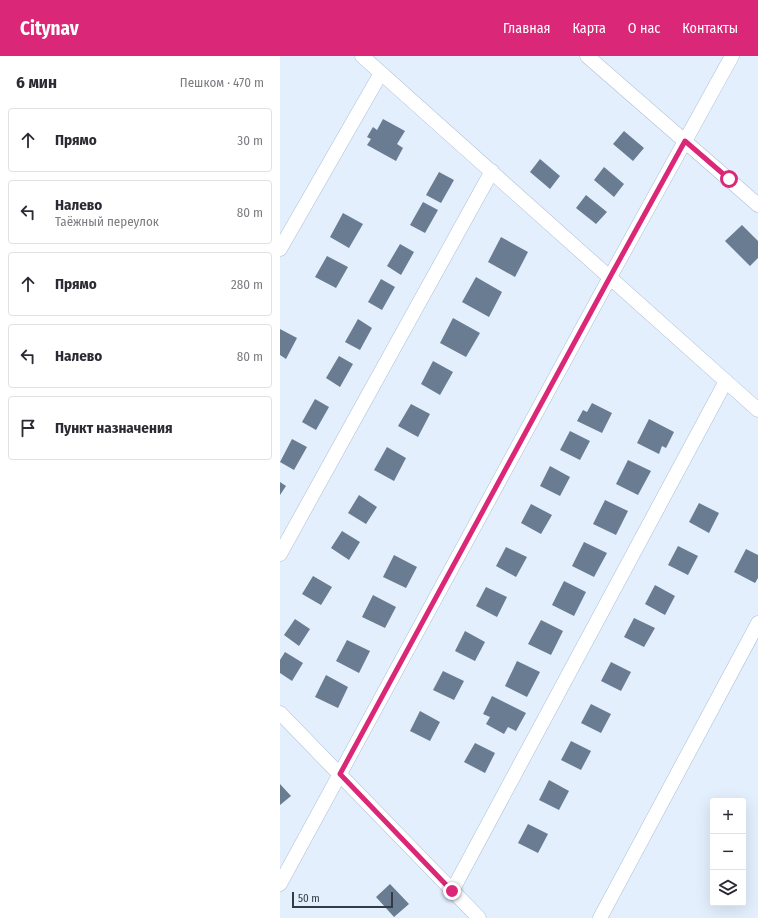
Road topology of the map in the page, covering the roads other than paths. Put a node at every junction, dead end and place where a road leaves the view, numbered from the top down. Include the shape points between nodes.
1 (362, 56) edge
2 (587, 56) edge
3 (732, 56) edge
4 (381, 73) junction
5 (685, 141) junction
6 (492, 171) junction
7 (758, 204) edge
8 (280, 249) edge
9 (610, 277) junction
10 (726, 381) junction
11 (758, 410) edge
12 (280, 554) edge
13 (758, 623) edge
14 (280, 713) edge
15 (340, 774) junction
16 (280, 884) edge
17 (452, 891) junction
18 (478, 918) edge
19 (600, 918) edge

1 - 4 street
2 - 5 street
3 - 5 street
4 - 6 street
4 - 8 street
5 - 7 street
5 - 9 street
6 - 9 street
6 - 12 street
9 - 10 street
9 - 15 street
10 - 11 street
10 - 17 street
13 - 19 street
14 - 15 street
15 - 16 street
15 - 17 street
17 - 18 street

